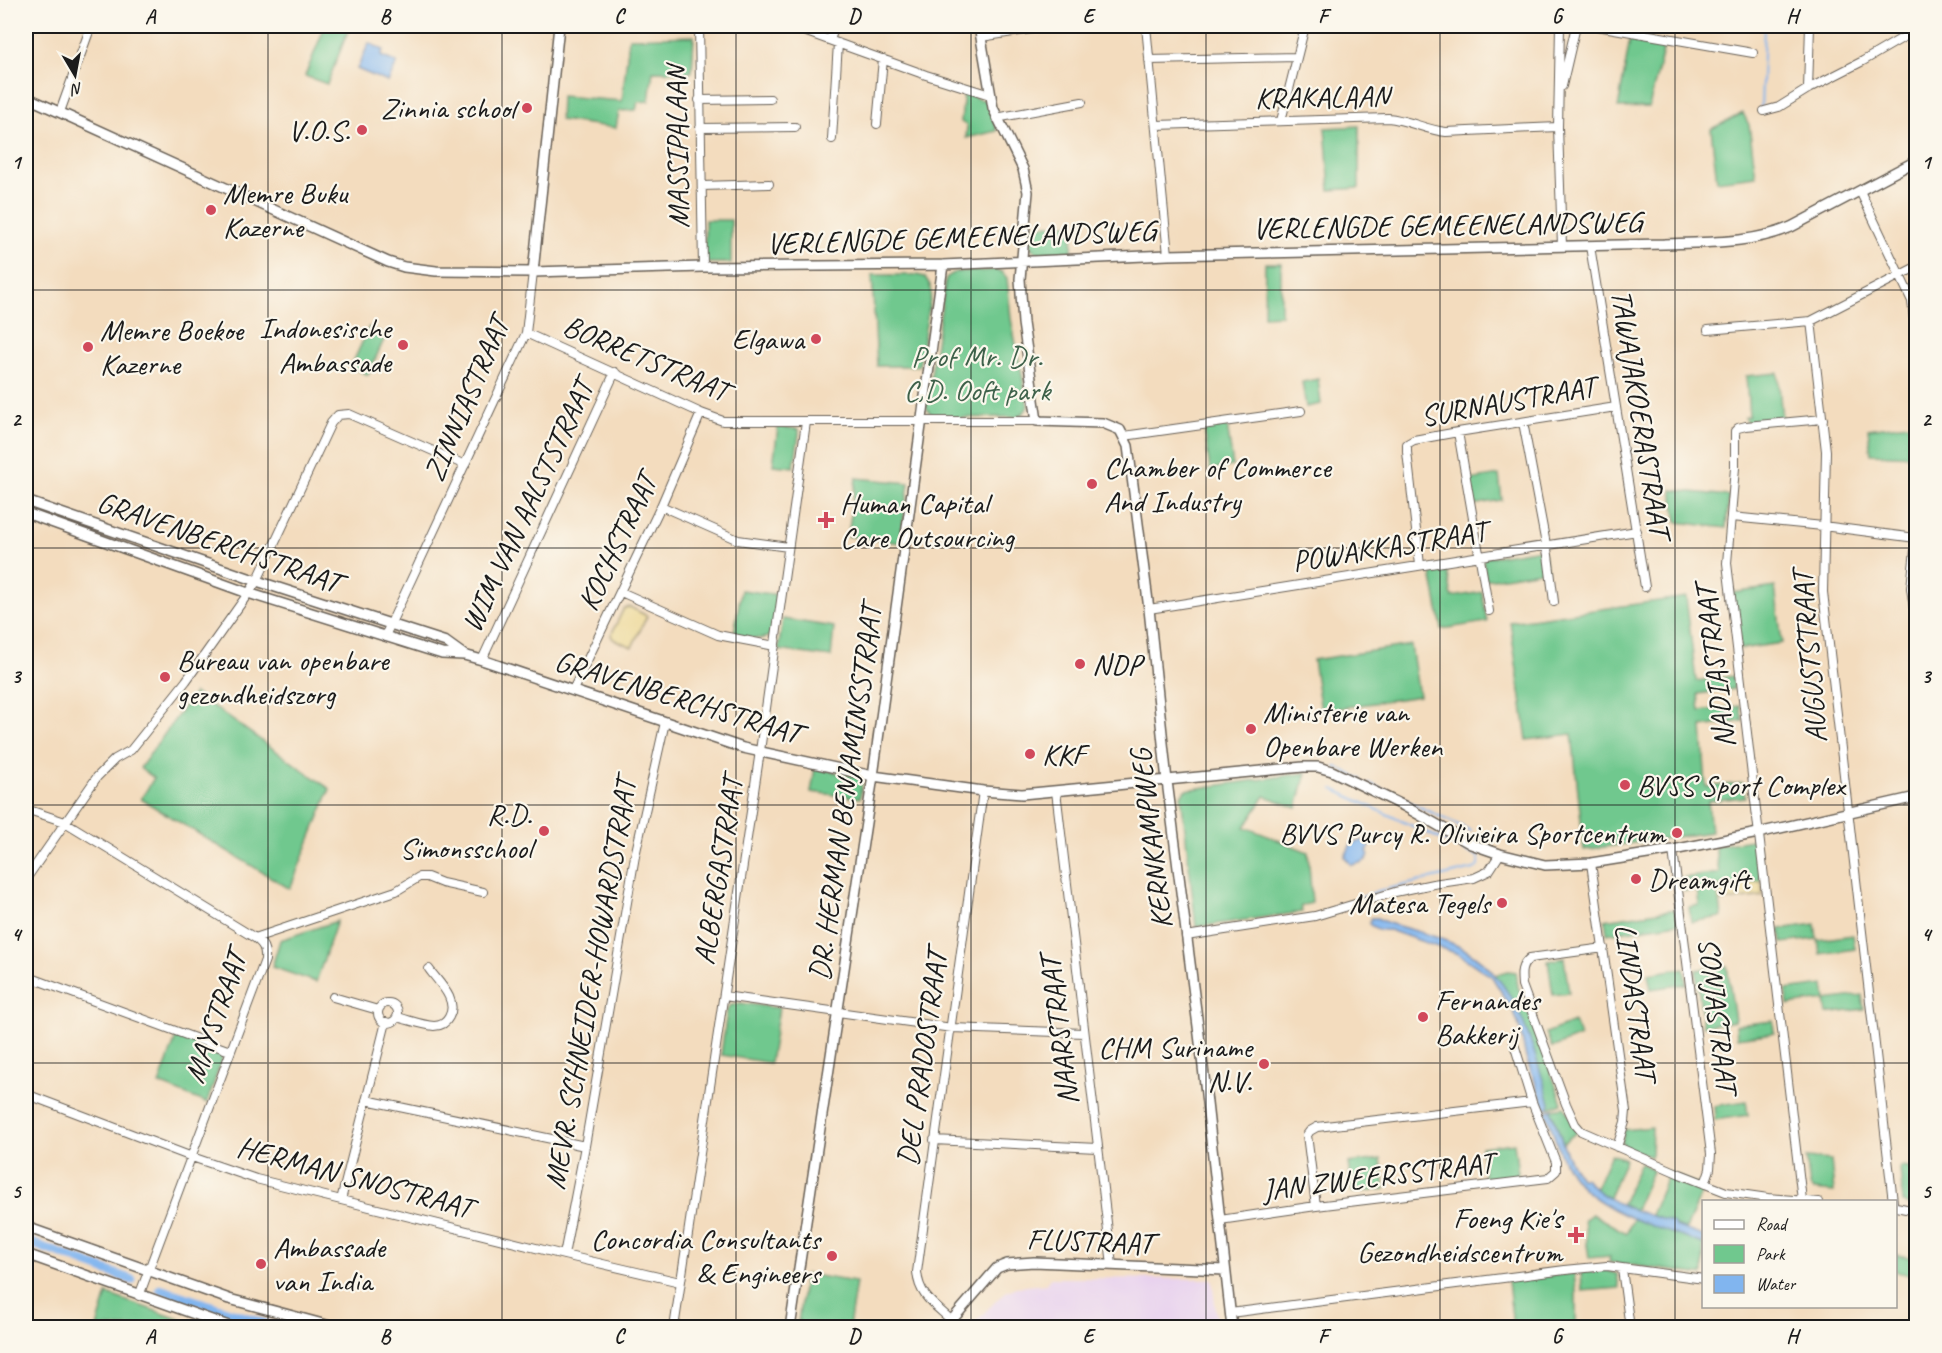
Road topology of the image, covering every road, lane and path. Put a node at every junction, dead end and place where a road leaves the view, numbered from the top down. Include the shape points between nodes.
1 (91, 26) edge
2 (559, 26) edge
3 (699, 26) edge
4 (790, 26) edge
5 (835, 26) edge
6 (979, 26) edge
7 (1051, 26) edge
8 (1146, 26) edge
9 (1305, 26) edge
10 (1560, 26) edge
11 (1576, 26) edge
12 (1597, 26) edge
13 (1810, 26) edge
14 (1905, 26) edge
15 (1913, 32) edge
16 (981, 37) junction
17 (834, 42) junction
18 (1753, 53) dead end
19 (1298, 57) junction
20 (883, 59) junction
21 (1149, 60) junction
22 (1808, 89) junction
23 (990, 95) junction
24 (26, 97) edge
25 (770, 99) dead end
26 (699, 100) junction
27 (1560, 101) junction
28 (1082, 102) dead end
29 (1764, 111) dead end
30 (60, 112) junction
31 (996, 118) junction
32 (1281, 121) junction
33 (877, 124) dead end
34 (1156, 124) junction
35 (795, 127) dead end
36 (1558, 128) junction
37 (700, 129) junction
38 (832, 139) dead end
39 (1917, 161) edge
40 (769, 184) dead end
41 (702, 186) junction
42 (1860, 191) junction
43 (1562, 246) junction
44 (1590, 246) junction
45 (1168, 255) junction
46 (1021, 262) junction
47 (943, 265) junction
48 (703, 267) junction
49 (1917, 267) edge
50 (533, 272) junction
51 (1899, 275) junction
52 (1811, 321) junction
53 (1708, 330) dead end
54 (526, 333) junction
55 (1917, 339) edge
56 (615, 372) junction
57 (1616, 407) junction
58 (1301, 411) dead end
59 (701, 413) junction
60 (1823, 419) junction
61 (922, 420) junction
62 (1037, 421) junction
63 (807, 422) junction
64 (1523, 422) junction
65 (1458, 432) junction
66 (1124, 436) junction
67 (465, 465) junction
68 (26, 501) edge
69 (661, 506) junction
70 (26, 513) edge
71 (1732, 517) junction
72 (1823, 526) junction
73 (1637, 531) junction
74 (1917, 539) edge
75 (1546, 545) junction
76 (788, 547) junction
77 (1480, 555) junction
78 (1420, 565) junction
79 (258, 581) junction
80 (1644, 587) dead end
81 (621, 592) junction
82 (249, 593) junction
83 (1554, 602) dead end
84 (1149, 609) junction
85 (1489, 611) dead end
86 (1917, 623) edge
87 (389, 625) junction
88 (385, 636) junction
89 (775, 646) junction
90 (464, 655) junction
91 (482, 660) junction
92 (573, 690) junction
93 (665, 722) junction
94 (760, 751) junction
95 (873, 776) junction
96 (1167, 781) junction
97 (983, 791) junction
98 (1056, 791) junction
99 (1917, 797) edge
100 (26, 809) edge
101 (1848, 813) junction
102 (65, 822) junction
103 (1758, 833) junction
104 (1673, 850) junction
105 (1500, 854) junction
106 (1591, 863) junction
107 (26, 879) edge
108 (483, 892) dead end
109 (1186, 936) junction
110 (255, 938) junction
111 (1604, 948) junction
112 (429, 969) dead end
113 (26, 976) edge
114 (724, 996) junction
115 (333, 997) dead end
116 (378, 1010) junction
117 (837, 1012) junction
118 (397, 1017) junction
119 (386, 1022) junction
120 (952, 1028) junction
121 (1083, 1033) junction
122 (1514, 1044) dead end
123 (230, 1052) junction
124 (26, 1094) edge
125 (366, 1100) junction
126 (1532, 1102) junction
127 (934, 1140) junction
128 (585, 1146) junction
129 (1617, 1147) junction
130 (1097, 1148) junction
131 (192, 1157) junction
132 (1705, 1184) junction
133 (341, 1200) junction
134 (1802, 1200) edge
135 (1893, 1200) edge
136 (1316, 1206) junction
137 (1897, 1207) edge
138 (1917, 1211) edge
139 (1220, 1220) junction
140 (26, 1227) edge
141 (26, 1254) edge
142 (564, 1256) junction
143 (1112, 1266) junction
144 (1622, 1269) junction
145 (1225, 1270) junction
146 (148, 1271) junction
147 (1702, 1280) edge
148 (680, 1282) junction
149 (139, 1296) junction
150 (1230, 1313) junction
151 (951, 1320) junction
152 (299, 1323) edge
153 (234, 1328) edge
154 (338, 1328) edge
155 (674, 1328) edge
156 (790, 1328) edge
157 (945, 1328) edge
158 (1232, 1328) edge
159 (1630, 1328) edge

1 - 30 street
2 - 50 street, ZINNIASTRAAT
3 - 26 street, MASSIPALAAN
4 - 17 street
5 - 17 street
6 - 16 street
7 - 16 street
8 - 21 street
9 - 19 street
10 - 27 street
11 - 27 street
12 - 18 street
13 - 22 street
14 - 15 street
15 - 22 street
16 - 23 street
17 - 20 street
17 - 38 street
19 - 21 street
19 - 32 street
20 - 23 street
20 - 33 street
21 - 34 street
22 - 29 street via 1779,107
23 - 31 street
24 - 30 street, VERLENGDE GEMEENELANDSWEG
25 - 26 street
26 - 37 street, MASSIPALAAN
27 - 36 street
28 - 31 street
30 - 50 street, VERLENGDE GEMEENELANDSWEG via 388,262 435,271
31 - 46 street via 1023,169 1028,192
32 - 34 street, KRAKALAAN
32 - 36 street, KRAKALAAN via 1388,118 1446,132
34 - 45 street
35 - 37 street
36 - 43 street
37 - 41 street, MASSIPALAAN
39 - 42 street, VERLENGDE GEMEENELANDSWEG
40 - 41 street
41 - 48 street, MASSIPALAAN
42 - 44 street, VERLENGDE GEMEENELANDSWEG via 1791,227 1756,238
42 - 51 street
43 - 44 street, VERLENGDE GEMEENELANDSWEG
43 - 45 street, VERLENGDE GEMEENELANDSWEG
44 - 57 street, TAWAJAKOERASTRAAT
45 - 46 street, VERLENGDE GEMEENELANDSWEG
46 - 47 street, VERLENGDE GEMEENELANDSWEG
46 - 62 street via 1023,323
47 - 48 street, VERLENGDE GEMEENELANDSWEG
47 - 61 street, DR. HERMAN BENJAMINSSTRAAT
48 - 50 street, VERLENGDE GEMEENELANDSWEG
49 - 51 street
50 - 54 street, ZINNIASTRAAT
51 - 52 street
51 - 55 street via 1912,301
52 - 53 street
52 - 60 street, AUGUSTSTRAAT
54 - 56 street, BORRETSTRAAT
54 - 67 street, ZINNIASTRAAT
56 - 59 street, BORRETSTRAAT
56 - 91 street, WIM VAN AALSTSTRAAT
57 - 64 street, SURNAUSTRAAT
57 - 73 street, TAWAJAKOERASTRAAT
58 - 66 street
59 - 63 street, BORRETSTRAAT via 723,420
59 - 69 street, KOCHSTRAAT
60 - 71 street, NADIASTRAAT via 1746,426 1735,431
60 - 72 street, AUGUSTSTRAAT
61 - 62 street, BORRETSTRAAT
61 - 63 street, BORRETSTRAAT
61 - 95 street, DR. HERMAN BENJAMINSSTRAAT
62 - 66 street via 1103,423
63 - 76 street, ALBERGASTRAAT
64 - 65 street, SURNAUSTRAAT
64 - 75 street
65 - 77 street
65 - 78 street, SURNAUSTRAAT via 1407,444
66 - 84 street, KERNKAMPWEG
67 - 79 street via 349,414 338,415
67 - 87 street, ZINNIASTRAAT
68 - 79 street, GRAVENBERCHSTRAAT
69 - 76 street via 738,540
69 - 81 street, KOCHSTRAAT
70 - 82 street, GRAVENBERCHSTRAAT
71 - 72 street
71 - 103 street, NADIASTRAAT via 1727,563
72 - 74 street
72 - 101 street, AUGUSTSTRAAT via 1823,592
73 - 75 street, POWAKKASTRAAT
73 - 80 street, TAWAJAKOERASTRAAT
74 - 86 street via 1911,588
75 - 77 street, POWAKKASTRAAT
75 - 83 street
76 - 89 street, ALBERGASTRAAT
77 - 78 street, POWAKKASTRAAT
77 - 85 street
78 - 84 street, POWAKKASTRAAT
79 - 82 street
79 - 87 street, GRAVENBERCHSTRAAT
81 - 89 street via 718,635
81 - 92 street, KOCHSTRAAT
82 - 88 street, GRAVENBERCHSTRAAT
82 - 102 street via 142,737 97,777
84 - 96 street, KERNKAMPWEG
87 - 88 street, ZINNIASTRAAT
87 - 90 street, GRAVENBERCHSTRAAT via 446,642
88 - 90 street, GRAVENBERCHSTRAAT via 442,654
89 - 94 street, ALBERGASTRAAT
90 - 91 street, GRAVENBERCHSTRAAT
91 - 92 street, GRAVENBERCHSTRAAT
92 - 93 street, GRAVENBERCHSTRAAT
93 - 94 street, GRAVENBERCHSTRAAT
93 - 128 street, MEVR. SCHNEIDER-HOWARDSTRAAT via 635,856
94 - 95 street, GRAVENBERCHSTRAAT
94 - 114 street, ALBERGASTRAAT
95 - 97 street, GRAVENBERCHSTRAAT
95 - 117 street, DR. HERMAN BENJAMINSSTRAAT
96 - 98 street, GRAVENBERCHSTRAAT
96 - 105 street, GRAVENBERCHSTRAAT via 1318,767 1404,806 1472,844
96 - 109 street, KERNKAMPWEG
97 - 98 street, GRAVENBERCHSTRAAT
97 - 120 street, DEL PRADOSTRAAT
98 - 121 street, NAARSTRAAT
99 - 101 street, GRAVENBERCHSTRAAT
100 - 102 street, MAYSTRAAT
101 - 103 street, GRAVENBERCHSTRAAT
101 - 135 street, AUGUSTSTRAAT
102 - 107 street
102 - 110 street, MAYSTRAAT
103 - 104 street, GRAVENBERCHSTRAAT
103 - 134 street, NADIASTRAAT
104 - 106 street, GRAVENBERCHSTRAAT
104 - 132 street, SONJASTRAAT via 1711,1154
105 - 106 street, GRAVENBERCHSTRAAT via 1545,865
105 - 109 street via 1490,871 1474,878 1395,892 1315,916
106 - 111 street, LINDASTRAAT
108 - 110 street via 419,877 396,891
109 - 139 street, KERNKAMPWEG
110 - 123 street, MAYSTRAAT via 264,945 265,960
111 - 129 street, LINDASTRAAT via 1626,1111
111 - 129 street via 1530,958 1520,972 1575,1124 1581,1131
112 - 118 street via 452,1001 448,1020 431,1026
113 - 123 street
114 - 117 street
114 - 148 street, ALBERGASTRAAT
115 - 116 street
116 - 118 street via 391,1003 396,1007
116 - 119 street via 379,1017
117 - 120 street
117 - 156 street, DR. HERMAN BENJAMINSSTRAAT
118 - 119 street
119 - 125 street
120 - 121 street
120 - 127 street, DEL PRADOSTRAAT
121 - 130 street, NAARSTRAAT
122 - 126 street
123 - 131 street, MAYSTRAAT
124 - 131 street, HERMAN SNOSTRAAT
125 - 128 street
125 - 133 street
126 - 136 street via 1317,1127 1307,1136
126 - 136 street, JAN ZWEERSSTRAAT via 1557,1166 1552,1175 1541,1180
127 - 130 street
127 - 151 street, DEL PRADOSTRAAT via 918,1285
128 - 142 street, MEVR. SCHNEIDER-HOWARDSTRAAT
129 - 132 street
130 - 143 street, NAARSTRAAT
131 - 133 street, HERMAN SNOSTRAAT via 256,1179
131 - 146 street, MAYSTRAAT
132 - 134 street via 1726,1192
133 - 142 street, HERMAN SNOSTRAAT
136 - 139 street, JAN ZWEERSSTRAAT
137 - 138 street
139 - 145 street, KERNKAMPWEG
140 - 146 street
141 - 149 street
142 - 148 street, HERMAN SNOSTRAAT
143 - 145 street, FLUSTRAAT
143 - 151 street, FLUSTRAAT via 1007,1264 997,1268
144 - 147 street
144 - 150 street via 1607,1266 1565,1270
144 - 159 street
145 - 150 street, KERNKAMPWEG
146 - 149 street, MAYSTRAAT
146 - 152 street
148 - 155 street, ALBERGASTRAAT
149 - 153 street
150 - 158 street, KERNKAMPWEG
151 - 157 street, FLUSTRAAT
152 - 154 street

